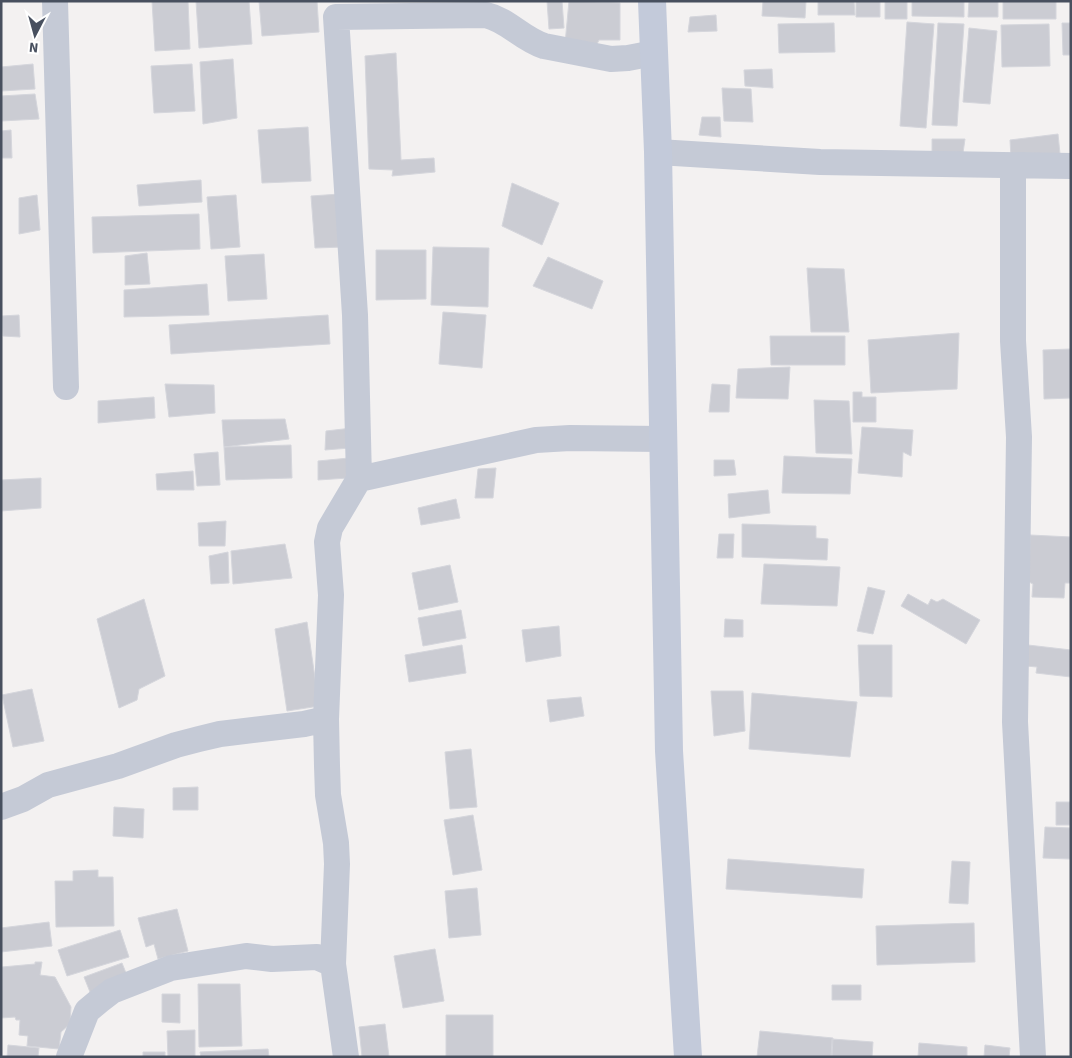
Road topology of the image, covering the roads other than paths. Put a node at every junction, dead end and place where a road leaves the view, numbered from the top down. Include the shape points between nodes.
1 (55, 1) edge
2 (652, 1) edge
3 (336, 9) edge
4 (654, 52) junction
5 (658, 152) junction
6 (1013, 166) junction
7 (1071, 166) edge
8 (66, 387) dead end
9 (662, 439) junction
10 (359, 480) junction
11 (326, 719) junction
12 (1, 807) edge
13 (328, 956) junction
14 (69, 1057) edge
15 (346, 1057) edge
16 (688, 1057) edge
17 (1033, 1057) edge

1 - 8 street
2 - 4 street
3 - 4 street via 486,15 500,19 534,43 544,46 611,59
3 - 10 street via 355,315
4 - 5 street
5 - 6 street via 820,162
5 - 9 street
6 - 7 street
6 - 17 street via 1013,341 1019,437 1015,722
9 - 10 street via 536,440
9 - 16 street via 669,751
10 - 11 street via 330,528 327,542 331,595
11 - 12 street via 220,734 176,745 118,766 48,785
11 - 13 street via 328,795 337,864
13 - 14 street via 272,959 246,956 171,968 133,982 112,991 87,1011
13 - 15 street

